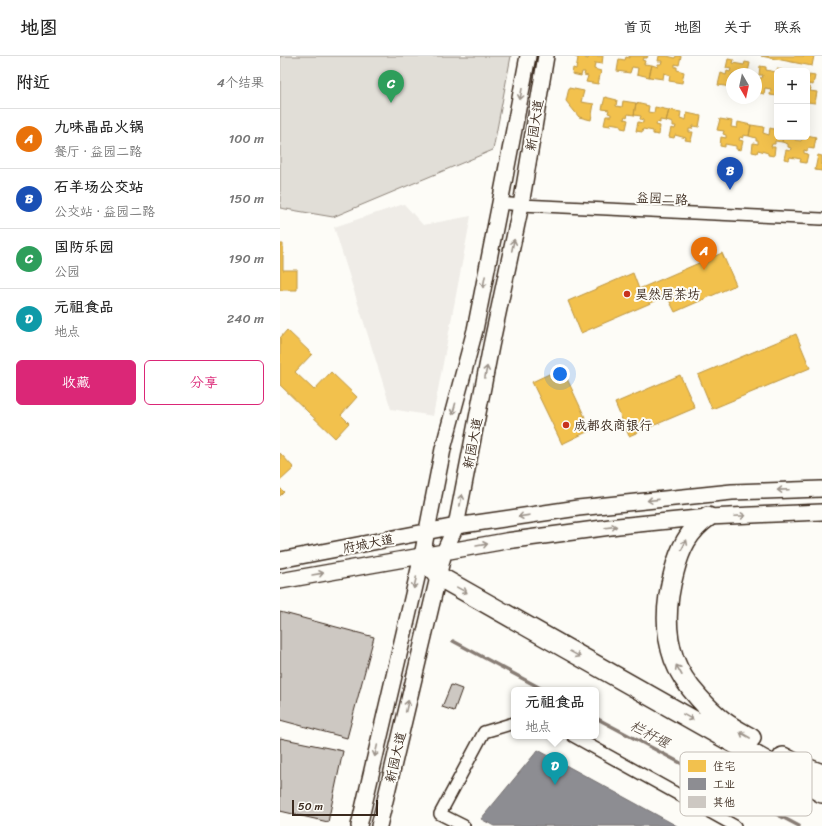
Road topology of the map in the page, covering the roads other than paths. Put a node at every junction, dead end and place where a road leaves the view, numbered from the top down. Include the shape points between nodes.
1 (528, 56) edge
2 (546, 56) edge
3 (500, 203) junction
4 (522, 205) junction
5 (822, 219) edge
6 (822, 489) edge
7 (822, 512) edge
8 (708, 517) junction
9 (456, 526) junction
10 (428, 532) junction
11 (444, 552) junction
12 (422, 556) junction
13 (280, 560) edge
14 (438, 576) junction
15 (280, 581) edge
16 (511, 724) edge
17 (578, 739) edge
18 (763, 752) edge
19 (775, 752) edge
20 (680, 795) edge
21 (717, 816) edge
22 (358, 826) edge
23 (379, 826) edge
24 (464, 826) edge
25 (735, 826) edge

1 -> 3 street, 新园大道
2 - 4 street, 新园大道
3 - 4 street, 益园二路
3 -> 10 street, 新园大道 via 475,330 443,449
4 - 5 street, 益园二路
9 -> 4 street, 新园大道
6 -> 9 street, 府城大道 via 732,492 578,508
8 -> 7 street, 府城大道
11 -> 8 street, 府城大道 via 618,526
19 -> 8 highway via 735,729 711,711 686,682 674,661 667,620 671,582 684,544 699,523
9 - 10 street, 府城大道
9 - 11 street, 新园大道
10 - 12 street, 新园大道
10 - 13 street, 府城大道
11 - 12 street, 府城大道
11 - 14 street, 新园大道
12 - 14 highway
15 -> 12 street, 府城大道
12 -> 22 street, 新园大道
14 -> 18 highway
23 -> 14 street, 新园大道
16 - 24 street via 484,732 440,814
17 - 20 street
21 - 25 street

